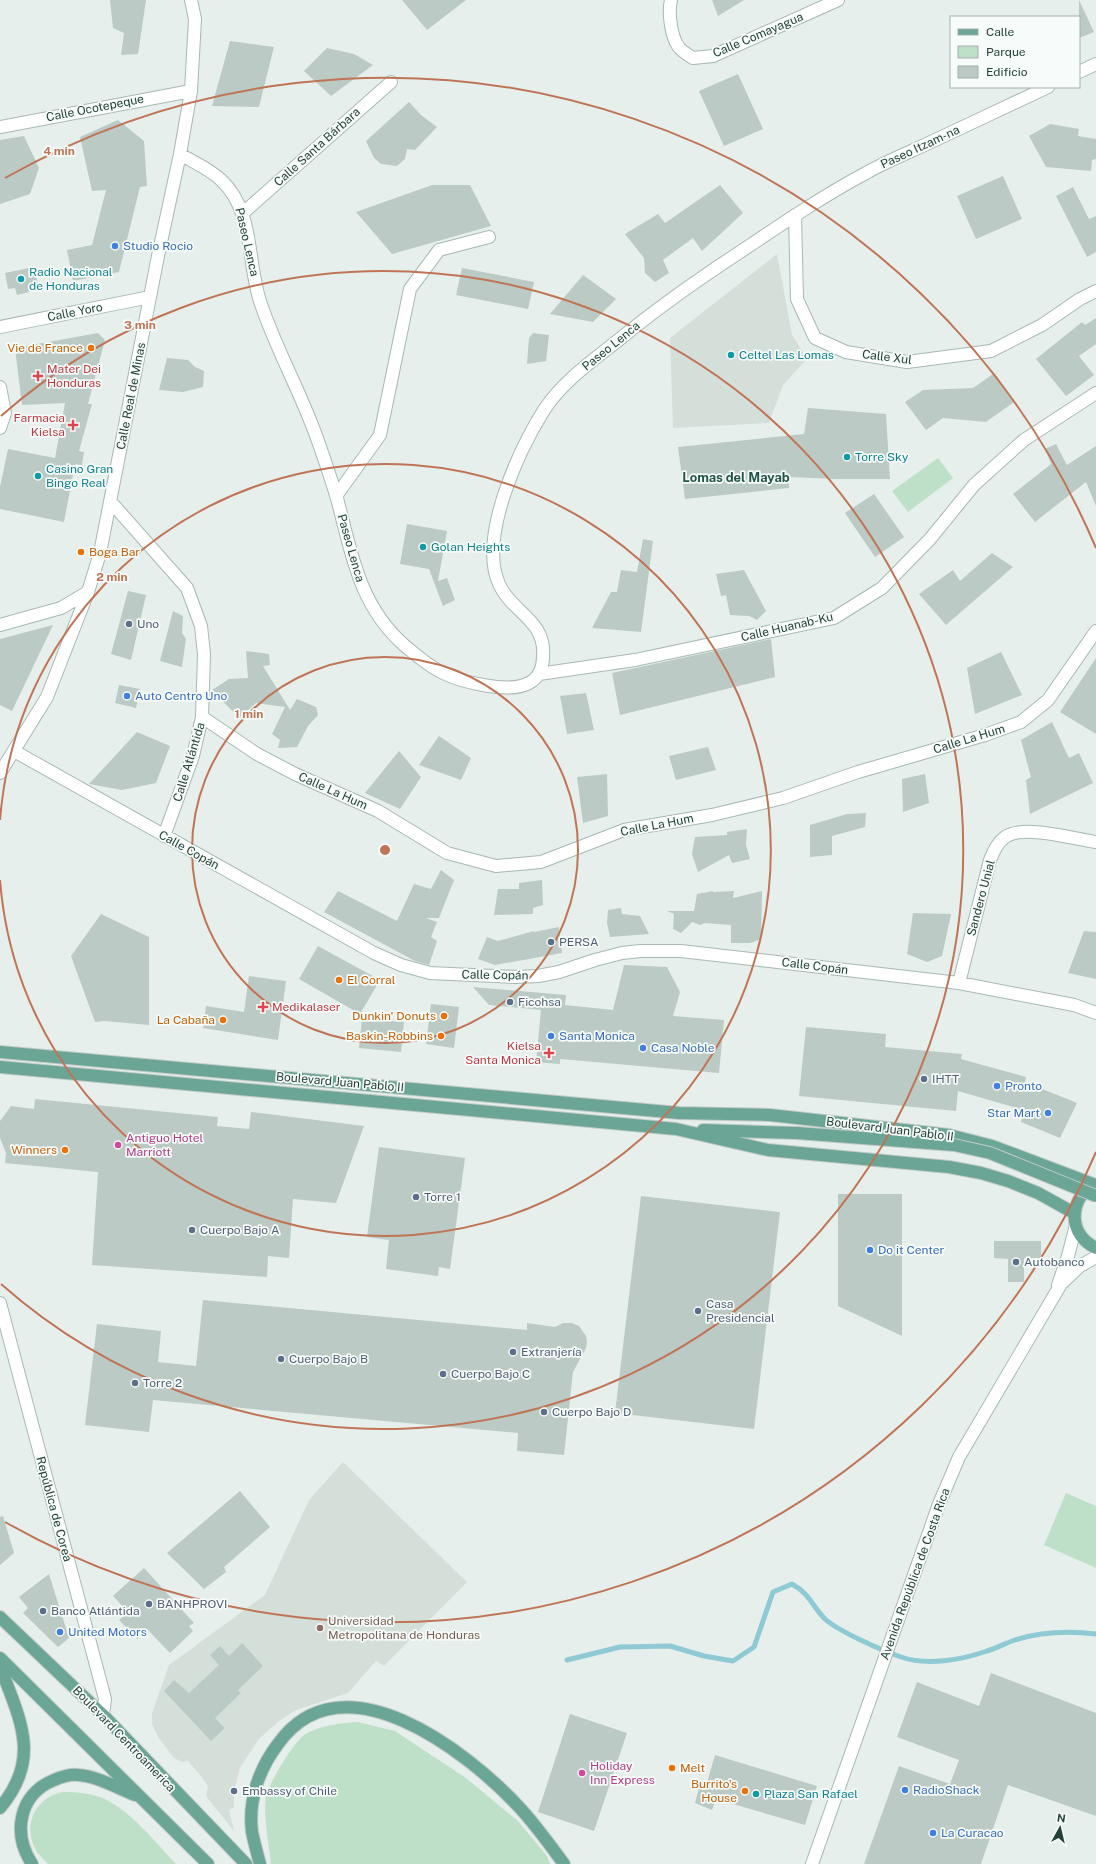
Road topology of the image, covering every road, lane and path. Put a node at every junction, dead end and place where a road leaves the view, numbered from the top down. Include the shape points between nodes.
1 (191, 0) edge
2 (671, 0) edge
3 (838, 0) edge
4 (1096, 64) edge
5 (1080, 72) edge
6 (391, 82) dead end
7 (1046, 88) edge
8 (190, 90) junction
9 (0, 127) edge
10 (180, 154) junction
11 (243, 213) junction
12 (795, 215) junction
13 (489, 237) dead end
14 (1096, 291) edge
15 (150, 297) junction
16 (0, 327) edge
17 (0, 386) edge
18 (1096, 393) edge
19 (0, 428) edge
20 (336, 496) junction
21 (110, 501) junction
22 (88, 592) junction
23 (0, 625) edge
24 (1096, 631) edge
25 (539, 674) junction
26 (202, 717) junction
27 (14, 751) junction
28 (0, 773) edge
29 (164, 836) junction
30 (1096, 842) edge
31 (959, 983) junction
32 (1096, 1013) edge
33 (0, 1052) edge
34 (0, 1067) edge
35 (679, 1113) junction
36 (676, 1129) junction
37 (768, 1131) junction
38 (1094, 1183) edge
39 (1096, 1196) edge
40 (1075, 1219) junction
41 (1096, 1248) edge
42 (1096, 1257) edge
43 (1052, 1299) junction
44 (0, 1303) edge
45 (0, 1617) edge
46 (0, 1658) edge
47 (0, 1666) edge
48 (103, 1715) junction
49 (141, 1798) junction
50 (0, 1808) edge
51 (32, 1864) edge
52 (208, 1864) edge
53 (246, 1864) edge
54 (260, 1864) edge
55 (564, 1864) edge
56 (812, 1864) edge

1 - 8 street, Calle Real de Minas via 195,19
2 - 3 street, Calle Comayagua via 672,30 676,41 678,46 693,58 713,56
4 - 5 street
6 - 11 street, Calle Santa Bárbara
7 - 12 street, Paseo Itzam-na via 868,172
8 - 9 street, Calle Ocotepeque
8 - 10 street, Calle Real de Minas
10 - 11 street, Paseo Lenca via 220,178 235,196
10 - 15 street, Calle Real de Minas
11 - 20 street, Paseo Lenca via 260,304 318,439
12 - 14 street, Calle Xul via 797,300 815,338 846,352 907,362 991,352 1042,325
12 - 25 street, Paseo Lenca via 664,302 570,379 546,407 524,446 502,499 494,544 494,563 499,584 509,599 535,625 542,637 544,651
13 - 20 street via 439,250 410,289 380,435
15 - 16 street, Calle Yoro
15 - 21 street, Calle Real de Minas
17 - 19 street via 6,413
18 - 25 street, Calle Huanab-Ku via 1024,440 974,485 930,539 882,588 834,618 635,660
20 - 25 street, Paseo Lenca via 354,566 365,594 378,615 399,640 440,672 459,680 514,687 529,683
21 - 22 street, Calle Real de Minas via 100,553
21 - 26 street, Calle Atlántida via 187,588 201,626 204,654
22 - 23 street via 61,608
22 - 27 street, Calle Real de Minas via 47,697
24 - 26 street, Calle La Hum via 1048,700 1021,722 783,798 712,815 624,830 541,862 496,866 447,853 378,811 257,754
26 - 29 street, Calle Atlántida via 180,798
27 - 28 street, Calle Real de Minas
27 - 29 street, Calle Copán
29 - 31 street, Calle Copán via 374,953 401,965 430,973 516,978 538,976 622,953 659,951 727,956
30 - 31 street, Sandero Unial via 1020,832 1006,837 995,848
31 - 32 street, Calle Copán via 1074,1005
33 - 35 main road, Boulevard Juan Pablo II
34 - 36 main road, Boulevard Juan Pablo II
35 - 37 main road, Boulevard Juan Pablo II
35 - 38 main road, Boulevard Juan Pablo II via 770,1115 949,1135 992,1146
36 - 37 main road, Boulevard Juan Pablo II
36 - 40 main road, Boulevard Juan Pablo II via 768,1150 949,1167 982,1173 1008,1180 1038,1193
37 - 39 main road, Boulevard Juan Pablo II, bridge via 954,1145 990,1153
38 - 40 main road via 1084,1191 1077,1202
40 - 41 main road via 1081,1236
40 - 43 street, Avenida República de Costa Rica via 1068,1256
42 - 43 street, Avenida República de Costa Rica via 1080,1266 1061,1284
43 - 56 street, Avenida República de Costa Rica via 959,1457 939,1504
44 - 48 street, República de Corea via 106,1699
45 - 48 main road, Boulevard Centroamerica
46 - 49 main road
47 - 50 main road via 22,1729 25,1751 21,1772 12,1793
48 - 53 main road, Boulevard Centroamerica
49 - 51 main road via 104,1782 76,1774 46,1783 29,1797 22,1812 23,1843
49 - 52 main road
54 - 55 main road via 252,1831 252,1807 266,1759 280,1740 313,1714 332,1708 354,1707 376,1710 404,1721 432,1736 473,1764 519,1807

